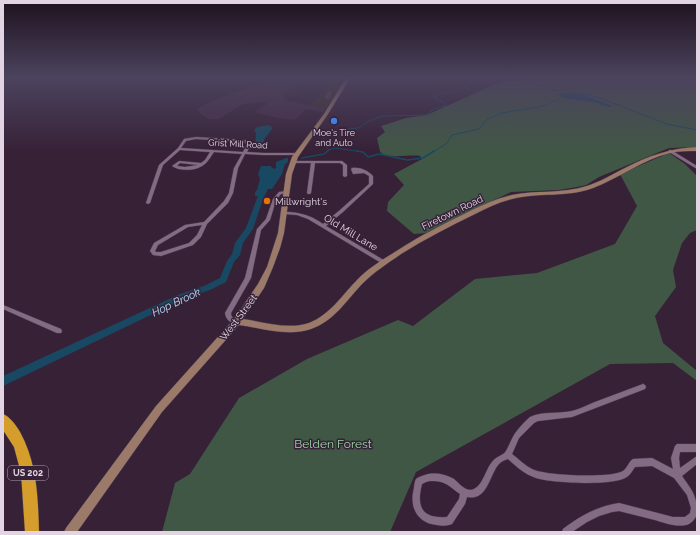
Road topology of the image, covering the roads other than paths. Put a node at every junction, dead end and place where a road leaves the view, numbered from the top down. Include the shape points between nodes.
1 (333, 103) edge
2 (179, 149) junction
3 (697, 149) edge
4 (213, 151) junction
5 (670, 151) junction
6 (244, 153) junction
7 (294, 158) junction
8 (313, 162) junction
9 (202, 164) junction
10 (697, 168) edge
11 (364, 172) dead end
12 (345, 176) dead end
13 (286, 192) junction
14 (309, 193) dead end
15 (148, 204) dead end
16 (284, 213) junction
17 (205, 223) junction
18 (323, 226) junction
19 (385, 262) junction
20 (3, 307) edge
21 (237, 321) junction
22 (59, 331) dead end
23 (643, 387) dead end
24 (3, 420) edge
25 (697, 448) edge
26 (508, 455) junction
27 (697, 460) edge
28 (677, 475) junction
29 (464, 493) junction
30 (70, 531) edge
31 (32, 532) edge
32 (566, 532) edge

1 - 7 main road, West Street
2 - 4 street, Grist Mill Road
2 - 6 street via 185,140 192,138 243,140 248,144
2 - 15 street via 162,166
3 - 5 main road, Firetown Road
4 - 6 street, Grist Mill Road
4 - 9 street
5 - 10 street
5 - 19 main road, Firetown Road via 580,190 509,197 420,239
6 - 7 street, Grist Mill Road
6 - 17 street via 226,202
7 - 8 street, Grist Mill Road
7 - 13 main road, West Street
8 - 12 street, Grist Mill Road via 341,162 345,165
8 - 14 street
9 - 9 street via 189,168 174,166 179,162
11 - 18 street via 371,176 371,184
13 - 16 main road, West Street
13 - 21 street via 280,193 274,200 270,215 259,229 248,278 228,313 230,320
16 - 18 street, Old Mill Lane via 305,215
16 - 21 main road, West Street via 277,248 270,267
17 - 17 street via 187,226 156,244 152,251 161,254 191,244 199,236
18 - 19 street, Old Mill Lane
19 - 21 main road, Firetown Road via 357,284 331,314 310,326 290,329
20 - 22 street
21 - 30 main road, West Street via 159,409
23 - 26 street via 572,414 532,420 517,436
24 - 31 highway, US 202 via 23,451 30,486
25 - 28 street via 677,448
26 - 28 street via 530,472 542,477 608,478 621,476 633,463 652,462
26 - 29 street via 498,460 480,490 473,494
27 - 28 street
28 - 32 street via 690,493 695,508 693,515 686,521 611,507 582,520
29 - 29 street via 450,482 432,477 419,482 414,496 422,515 429,522 438,523 449,521 462,501

